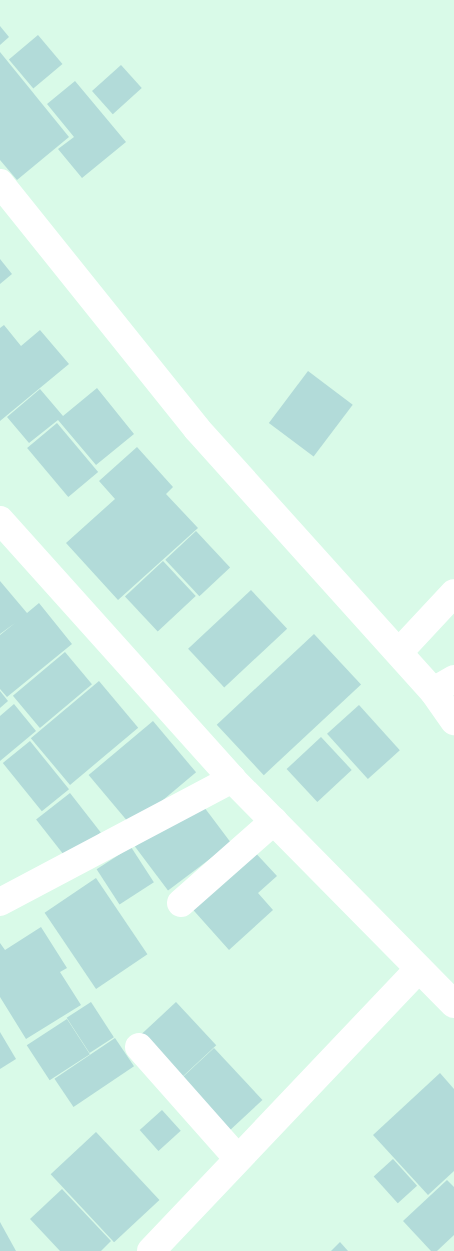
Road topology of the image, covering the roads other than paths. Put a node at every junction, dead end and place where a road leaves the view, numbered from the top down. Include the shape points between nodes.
1 (0, 183) edge
2 (0, 520) edge
3 (454, 593) edge
4 (400, 651) junction
5 (443, 685) edge
6 (454, 720) edge
7 (232, 779) junction
8 (274, 821) junction
9 (0, 902) edge
10 (181, 903) dead end
11 (419, 969) junction
12 (454, 1004) edge
13 (140, 1046) dead end
14 (238, 1159) junction
15 (151, 1251) edge

1 - 4 street via 197,429
2 - 7 street
3 - 4 street
4 - 5 street
5 - 6 street
7 - 8 street
7 - 9 street
8 - 10 street
8 - 11 street
11 - 12 street
11 - 14 street
13 - 14 street
14 - 15 street

